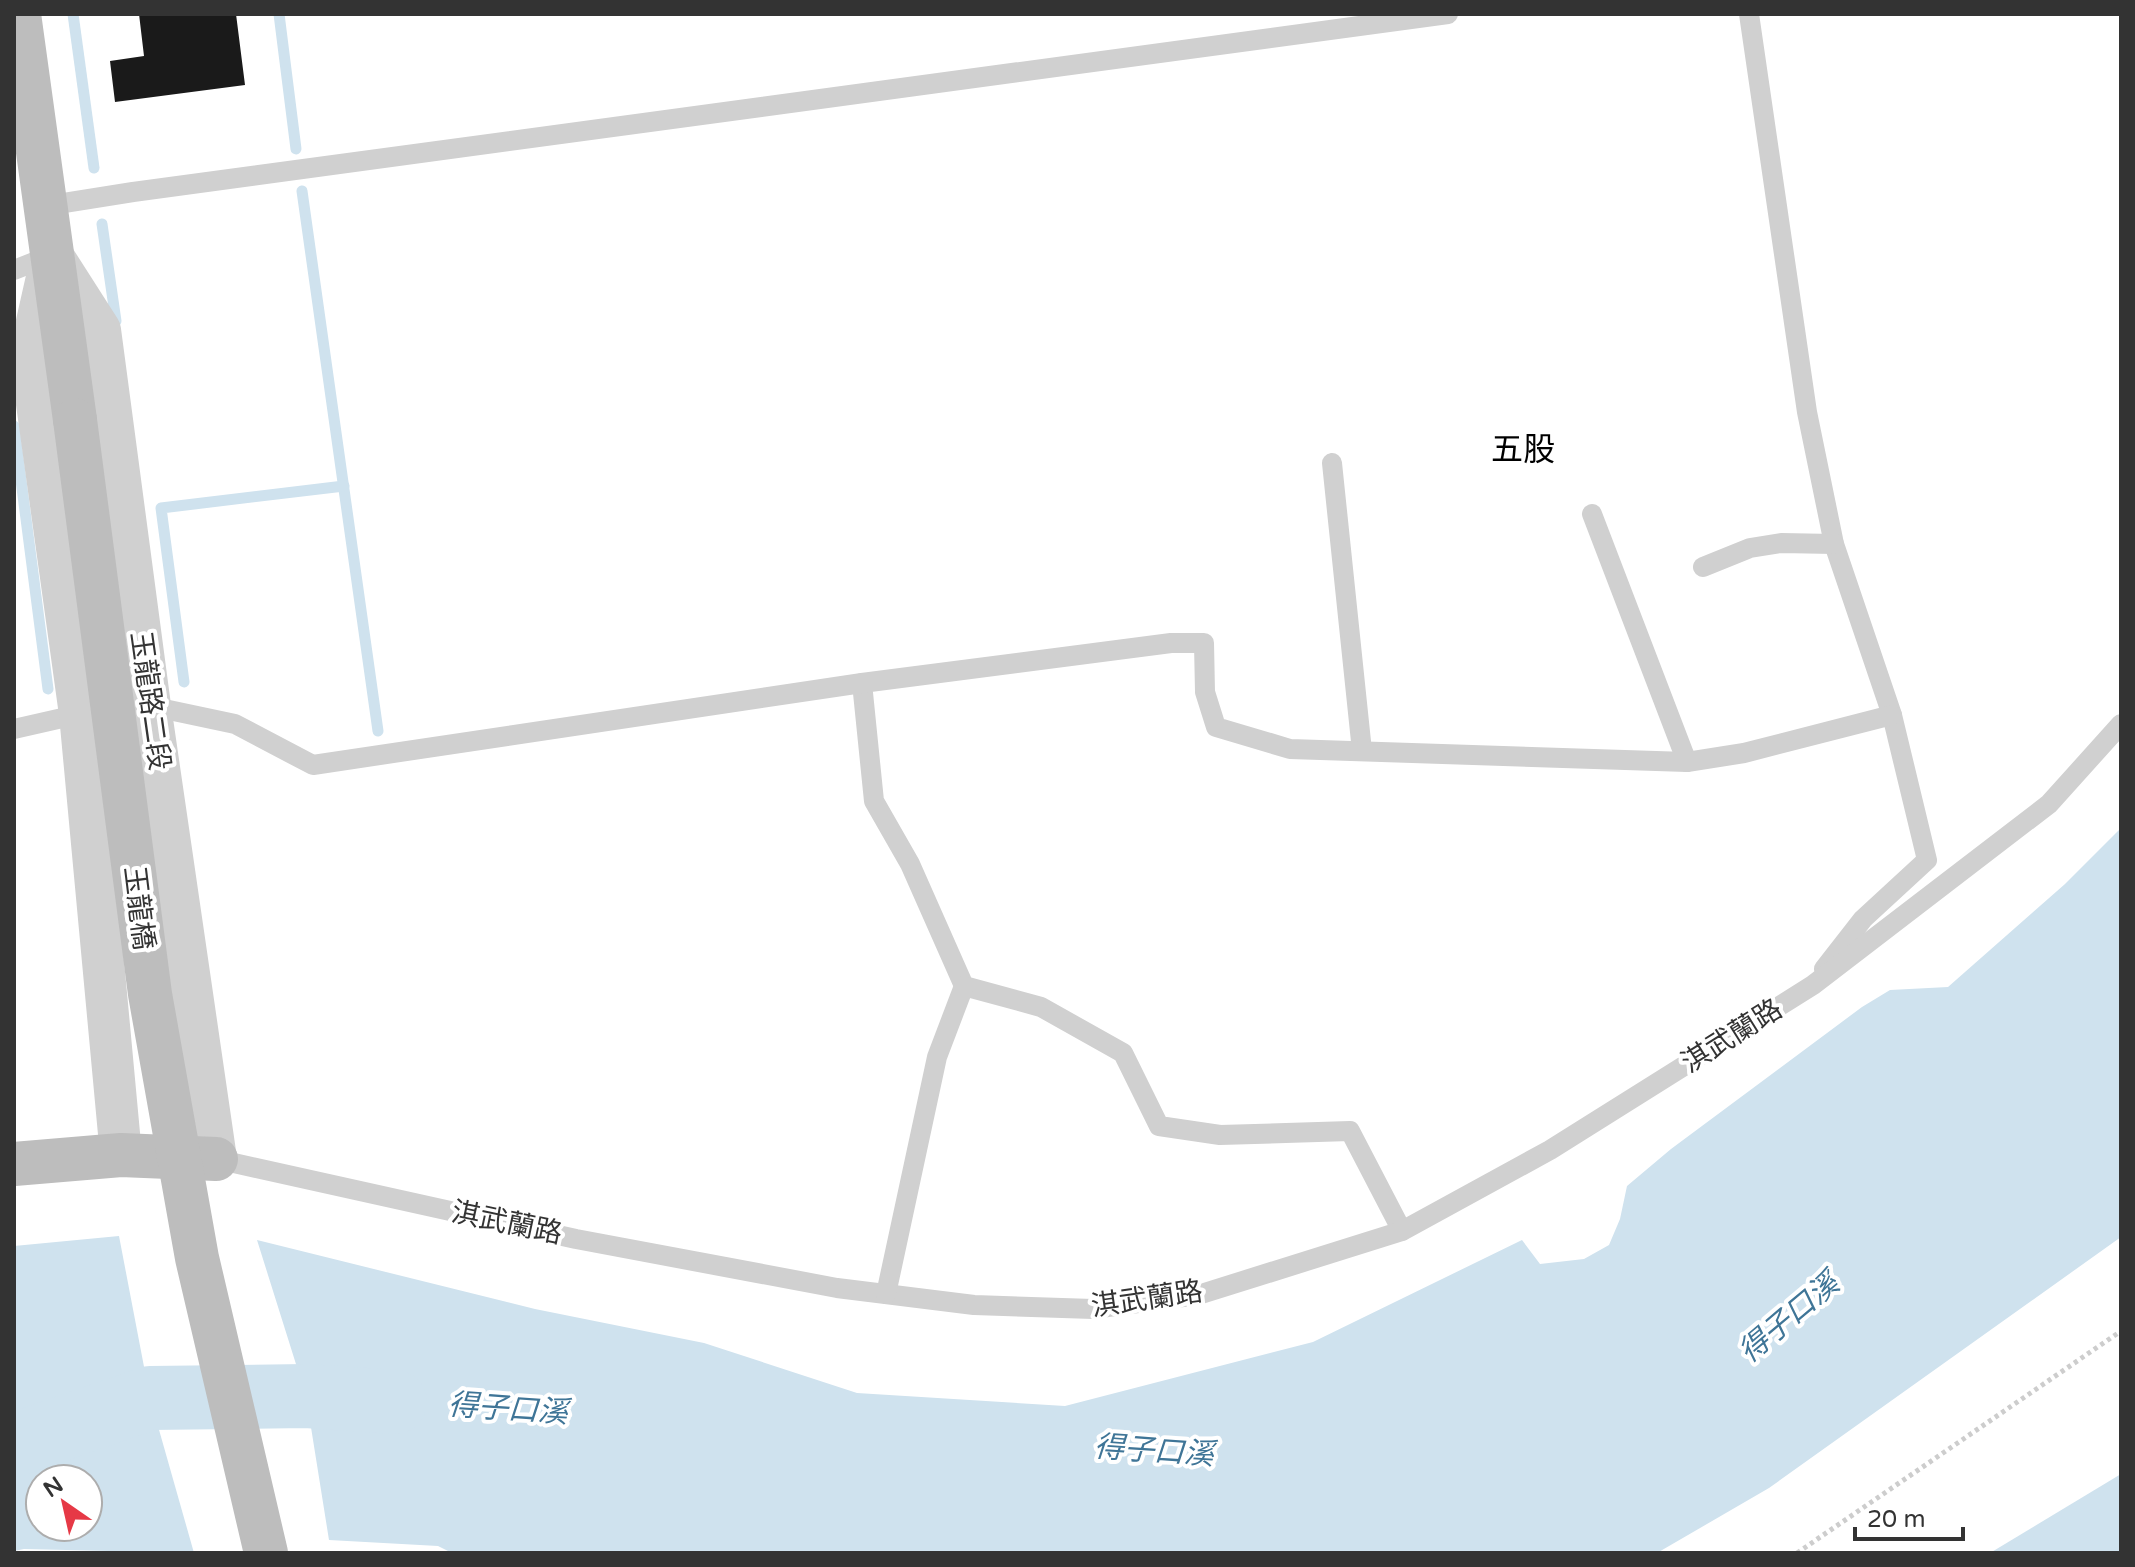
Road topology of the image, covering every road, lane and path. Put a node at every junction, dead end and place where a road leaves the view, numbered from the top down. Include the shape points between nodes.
1 (19, 14) edge
2 (1448, 14) edge
3 (1749, 14) edge
4 (45, 206) junction
5 (33, 263) edge
6 (1332, 463) dead end
7 (1592, 514) dead end
8 (1834, 544) junction
9 (1703, 567) dead end
10 (862, 683) junction
11 (150, 706) junction
12 (80, 714) junction
13 (1892, 715) junction
14 (2121, 724) edge
15 (14, 729) edge
16 (1362, 751) junction
17 (1687, 762) junction
18 (1813, 985) junction
19 (964, 986) junction
20 (121, 1155) junction
21 (216, 1159) junction
22 (14, 1164) edge
23 (1402, 1231) junction
24 (886, 1294) junction
25 (2121, 1331) edge
26 (266, 1553) edge
27 (1797, 1553) edge

1 - 4 main road, 玉龍路二段
2 - 4 lane
3 - 8 lane via 1807,412
4 - 5 main road, 玉龍路二段
5 - 11 street, 玉龍路二段 via 100,330
5 - 12 street, 玉龍路二段 via 30,353
5 - 26 main road, 玉龍橋, bridge via 75,420 150,994 197,1258
6 - 16 lane
7 - 17 lane
8 - 9 lane via 1750,548
8 - 13 lane
10 - 11 lane via 313,765 235,724
10 - 16 lane via 1204,643 1205,692 1216,727 1290,749
10 - 19 lane via 874,801 910,864
11 - 21 street, 玉龍路二段
12 - 15 lane
12 - 20 street, 玉龍路二段
13 - 17 lane
13 - 18 lane via 1927,860 1863,919
14 - 18 lane, 淇武蘭路 via 2049,804
16 - 17 lane
18 - 23 lane, 淇武蘭路 via 1550,1150
19 - 23 lane via 1041,1007 1123,1053 1159,1126 1220,1135 1350,1131
19 - 24 lane via 937,1057
20 - 21 main road, 淇武蘭路
20 - 22 main road, 淇武蘭路
21 - 24 lane, 淇武蘭路 via 576,1239
23 - 24 lane, 淇武蘭路 via 1198,1295 1093,1309 974,1305
25 - 27 path

